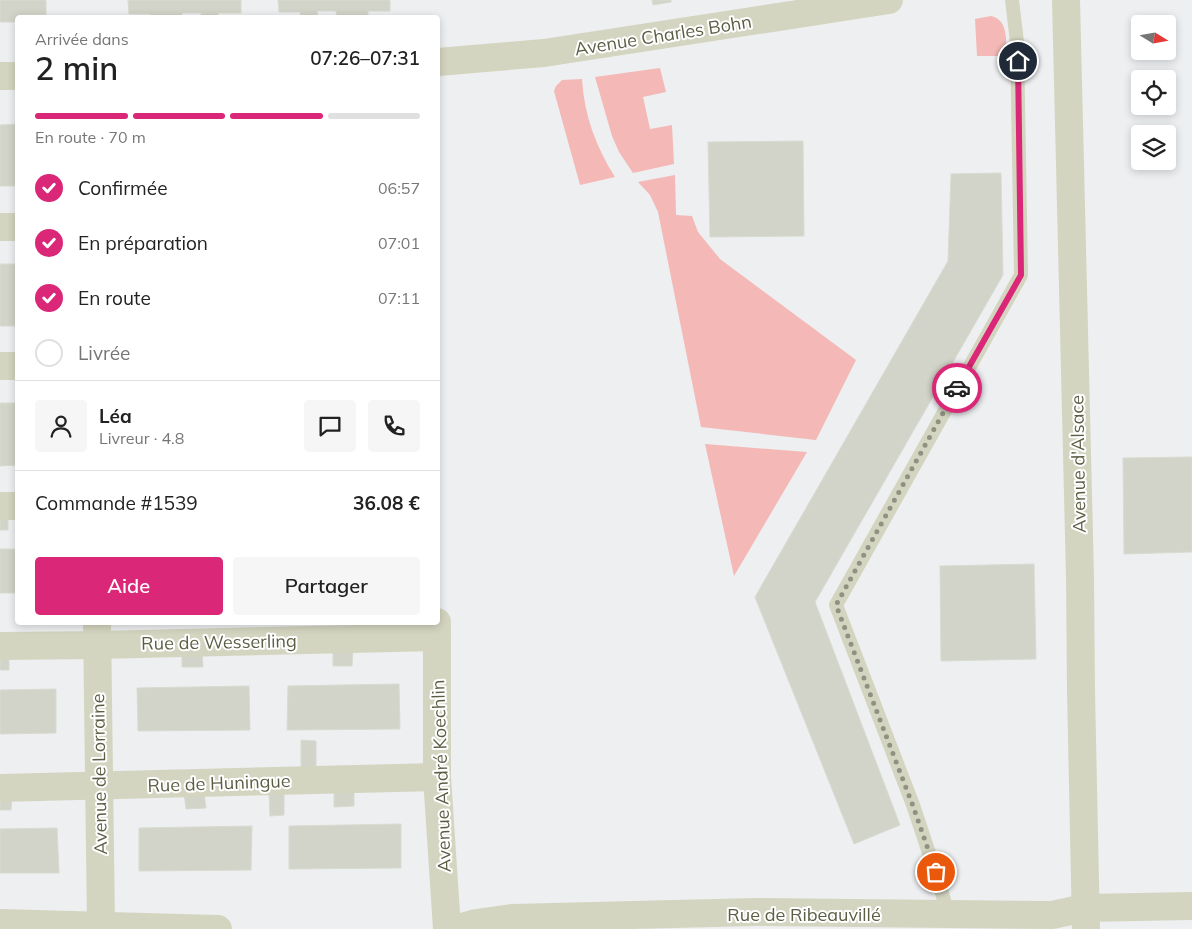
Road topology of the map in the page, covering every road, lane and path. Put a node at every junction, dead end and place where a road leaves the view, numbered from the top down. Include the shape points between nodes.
1 (889, 0) edge
2 (1012, 0) edge
3 (1066, 0) edge
4 (440, 62) edge
5 (0, 76) edge
6 (15, 76) edge
7 (0, 227) edge
8 (15, 227) edge
9 (0, 366) edge
10 (15, 366) edge
11 (0, 506) edge
12 (15, 506) edge
13 (437, 630) edge
14 (98, 634) edge
15 (0, 646) edge
16 (437, 777) junction
17 (100, 786) junction
18 (0, 788) edge
19 (1192, 906) edge
20 (948, 915) junction
21 (1085, 918) edge
22 (755, 921) edge
23 (0, 923) edge
24 (101, 926) junction
25 (469, 927) edge
26 (218, 929) edge
27 (447, 929) edge

1 - 4 street, Avenue Charles Bohn via 538,54
2 - 20 lane via 1017,42 1021,275 836,605 913,806
3 - 21 street, Avenue d'Alsace
5 - 6 street
7 - 8 street
9 - 10 street
11 - 12 street
13 - 14 street, Rue de Wesserling
13 - 16 street, Avenue André Koechlin
14 - 15 street, Rue de Wesserling
14 - 17 street, Avenue de Lorraine
16 - 17 street, Rue de Huningue
16 - 27 street, Avenue André Koechlin
17 - 18 street, Rue de Huningue
17 - 24 street, Avenue de Lorraine
19 - 21 street, Rue de Ribeauvillé
20 - 21 street, Rue de Ribeauvillé
20 - 22 street, Rue de Ribeauvillé
22 - 25 street, Rue de Ribeauvillé via 512,918
23 - 24 street
24 - 26 street

